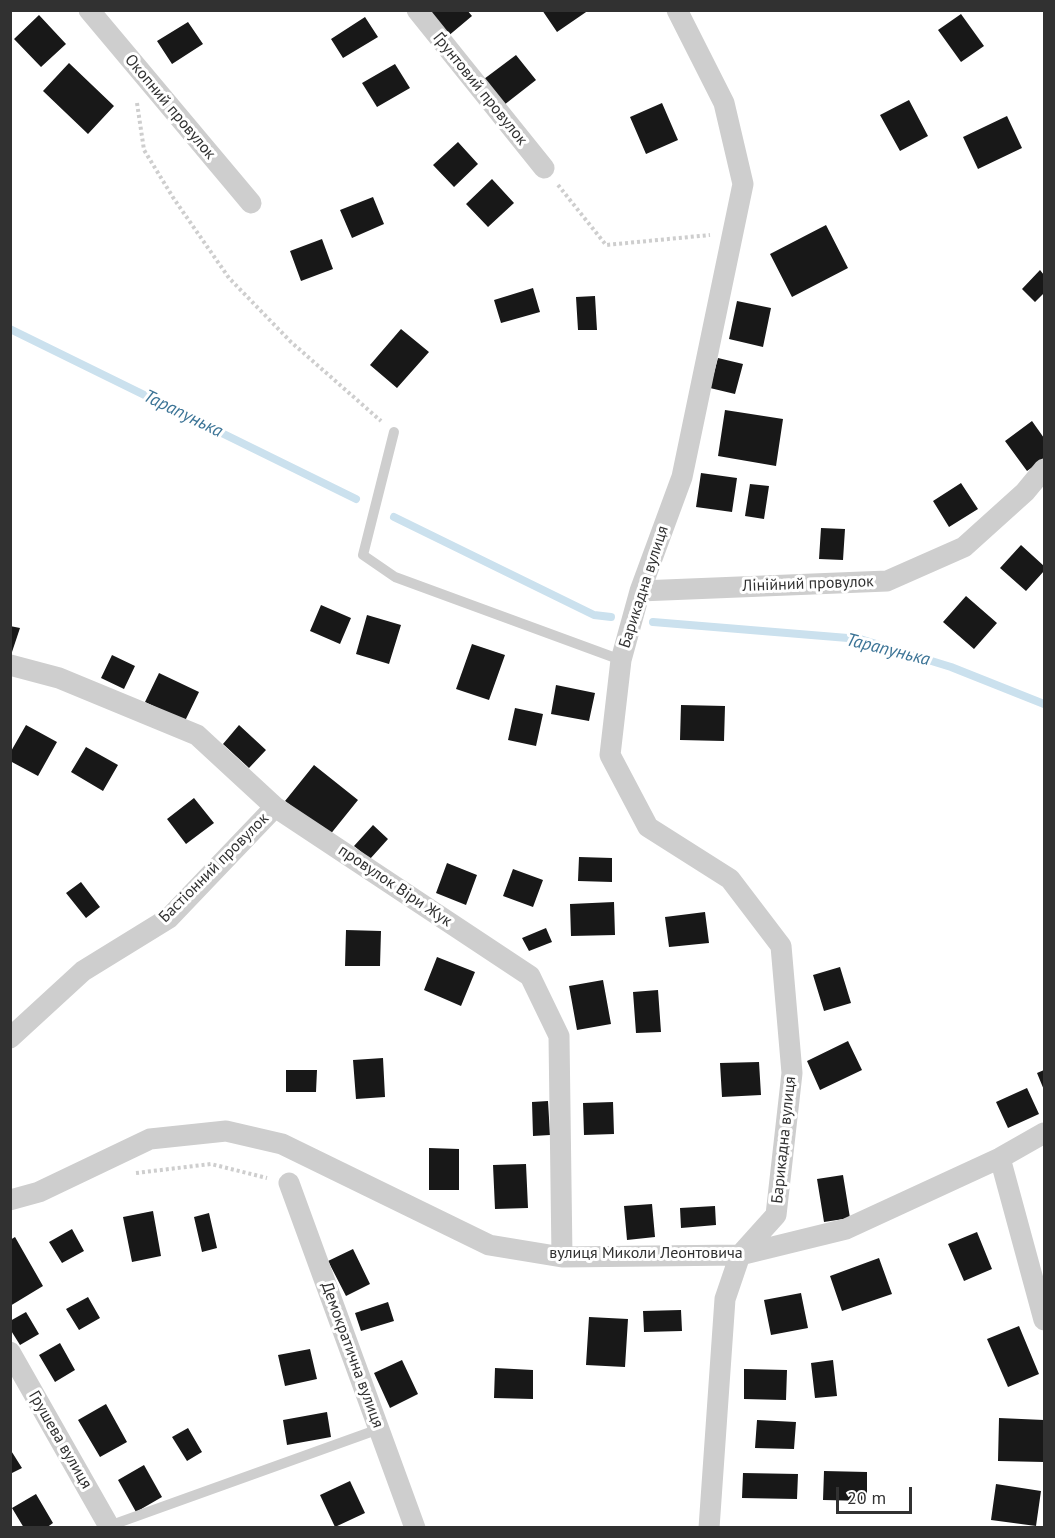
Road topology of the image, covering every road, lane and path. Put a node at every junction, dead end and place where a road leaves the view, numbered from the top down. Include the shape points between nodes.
1 (89, 10) edge
2 (417, 10) edge
3 (677, 10) edge
4 (138, 69) junction
5 (544, 168) joint
6 (251, 203) dead end
7 (732, 233) junction
8 (394, 432) joint
9 (1044, 469) edge
10 (640, 591) junction
11 (621, 660) junction
12 (10, 665) edge
13 (275, 807) junction
14 (10, 1038) edge
15 (1044, 1134) edge
16 (1000, 1158) junction
17 (126, 1176) dead end
18 (289, 1183) joint
19 (10, 1200) edge
20 (740, 1255) junction
21 (562, 1257) junction
22 (1044, 1320) edge
23 (10, 1352) edge
24 (379, 1429) junction
25 (110, 1527) edge
26 (414, 1527) edge
27 (709, 1527) edge

1 - 4 street, Окопний провулок
2 - 5 street, Ґрунтовий провулок
3 - 7 street, Барикадна вулиця via 724,103 743,184
4 - 6 street, Окопний провулок
4 - 8 path via 137,107 144,150 229,278 291,342
5 - 7 path via 606,245
7 - 10 street, Барикадна вулиця via 682,477
8 - 11 lane via 363,555 395,577
9 - 10 street, Лінійний провулок via 1025,492 964,547 887,582
10 - 11 street, Барикадна вулиця
11 - 20 street, Барикадна вулиця via 610,756 648,827 730,879 781,946 792,1073 776,1215
12 - 13 street, провулок Віри Жук via 58,678 197,735
13 - 14 street, Бастіонний провулок via 169,918 83,971
13 - 21 street, провулок Віри Жук via 530,976 559,1036
15 - 16 street, вулиця Миколи Леонтовича
16 - 20 street, вулиця Миколи Леонтовича via 846,1229
16 - 22 street
17 - 18 path via 212,1164
18 - 24 street, Демократична вулиця
19 - 21 street, вулиця Миколи Леонтовича via 39,1192 150,1139 226,1131 282,1144 489,1245
20 - 21 street, вулиця Миколи Леонтовича
20 - 27 street, Барикадна вулиця via 725,1299
23 - 25 street, Грушева вулиця
24 - 25 lane
24 - 26 street, Демократична вулиця

